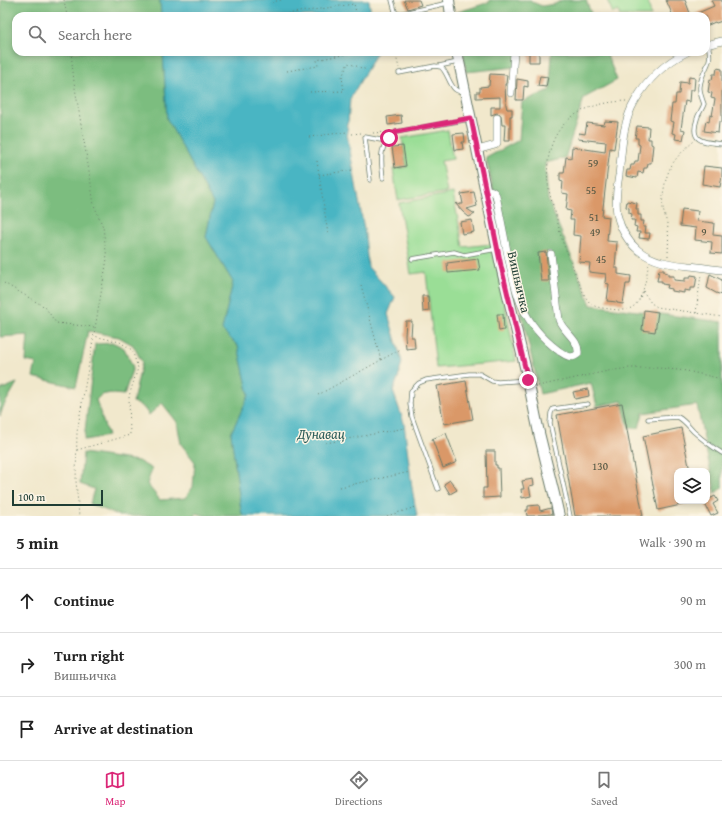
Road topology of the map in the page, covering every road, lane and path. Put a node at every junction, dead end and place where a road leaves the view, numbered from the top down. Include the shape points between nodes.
1 (64, 0) edge
2 (281, 0) edge
3 (392, 0) edge
4 (272, 2) dead end
5 (449, 2) edge
6 (66, 12) edge
7 (299, 12) edge
8 (356, 12) edge
9 (395, 12) edge
10 (405, 12) edge
11 (450, 12) edge
12 (722, 41) edge
13 (710, 43) edge
14 (71, 56) edge
15 (336, 56) edge
16 (396, 56) edge
17 (514, 56) edge
18 (681, 56) edge
19 (710, 56) edge
20 (458, 57) edge
21 (438, 66) junction
22 (367, 70) dead end
23 (287, 71) dead end
24 (399, 73) joint
25 (465, 91) junction
26 (310, 92) dead end
27 (511, 93) dead end
28 (635, 101) junction
29 (471, 118) junction
30 (497, 118) dead end
31 (347, 132) dead end
32 (396, 132) junction
33 (367, 133) dead end
34 (374, 133) dead end
35 (352, 134) dead end
36 (309, 137) dead end
37 (697, 138) junction
38 (386, 141) junction
39 (722, 143) edge
40 (477, 150) junction
41 (317, 161) dead end
42 (353, 170) dead end
43 (319, 175) junction
44 (383, 178) dead end
45 (370, 180) dead end
46 (486, 190) junction
47 (328, 234) dead end
48 (498, 249) junction
49 (551, 254) dead end
50 (650, 258) junction
51 (412, 259) dead end
52 (668, 264) junction
53 (702, 268) junction
54 (722, 270) edge
55 (4, 283) dead end
56 (361, 285) dead end
57 (643, 291) junction
58 (696, 313) junction
59 (722, 317) edge
60 (94, 327) junction
61 (93, 336) junction
62 (399, 350) dead end
63 (381, 360) junction
64 (722, 379) edge
65 (529, 384) junction
66 (318, 395) dead end
67 (588, 404) dead end
68 (648, 419) dead end
69 (405, 428) dead end
70 (326, 443) dead end
71 (77, 450) junction
72 (722, 453) edge
73 (410, 472) dead end
74 (340, 487) dead end
75 (438, 489) dead end
76 (416, 507) dead end
77 (79, 516) edge
78 (387, 516) edge
79 (559, 516) edge
80 (570, 516) edge

1 - 6 path
2 - 4 path
3 - 9 lane
5 - 10 lane
5 - 11 street
7 - 8 path via 354,4
12 - 13 street
14 - 60 path via 94,205 103,227 107,259
15 - 23 path via 317,60 318,66
16 - 24 path
17 - 27 street
18 - 28 street via 658,72
19 - 37 lane via 700,81 704,104 695,126
20 - 21 lane
20 - 25 street, Вишњичка
21 - 24 lane
21 - 25 lane via 444,69 456,91
22 - 26 path via 348,63 342,77 344,91
25 - 29 street, Вишњичка
28 - 50 street via 625,131 616,206 620,224 630,241
28 - 57 path via 585,109 564,123 551,145 548,183 562,240 577,278 591,304 602,308 627,309 638,302
29 - 32 lane
29 - 40 street, Вишњичка
30 - 40 street via 497,143 495,146
31 - 36 path
32 - 34 path
32 - 38 lane
33 - 35 path
37 - 39 lane via 705,142
37 - 52 path via 673,161 665,185 662,206 668,229
38 - 44 lane via 381,154
38 - 45 lane via 365,137
40 - 46 street, Вишњичка
41 - 43 path
42 - 43 path
43 - 47 path
46 - 48 street, Вишњичка
46 - 49 street via 491,190 496,195 511,271 525,313 548,342 563,354 574,357 578,354 576,343 559,320
48 - 51 lane via 464,255 454,252
48 - 65 street, Вишњичка
50 - 52 street
50 - 57 path
52 - 53 street
53 - 54 street
53 - 58 path
55 - 60 path via 45,307 56,323
56 - 63 path
57 - 58 path via 653,306
58 - 59 path
60 - 61 path
61 - 71 path via 77,432
61 - 71 path via 120,342 132,350 138,368 129,396 130,435
62 - 63 path
63 - 66 path
64 - 65 path via 687,370 628,368
65 - 75 lane via 492,382 480,374 469,374 426,380 411,391 412,417
65 - 79 street, Вишњичка
67 - 80 lane via 553,409 550,413
68 - 72 lane via 683,419 691,429
69 - 70 path
71 - 77 path
73 - 74 path
76 - 78 path

